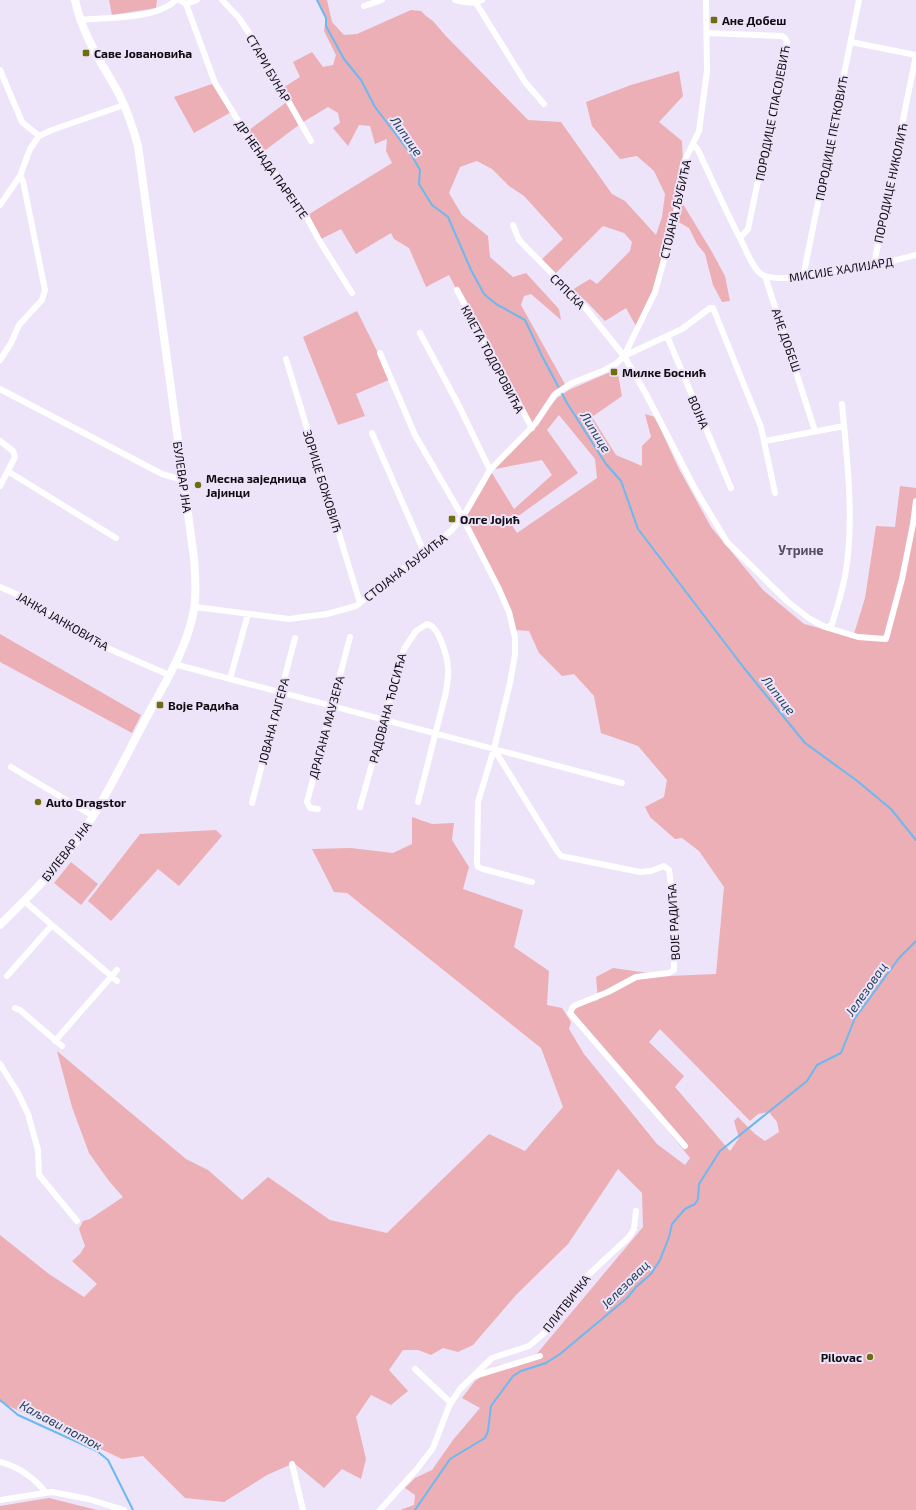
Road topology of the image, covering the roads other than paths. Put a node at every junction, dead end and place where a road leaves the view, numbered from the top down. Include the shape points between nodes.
1 (74, 0) edge
2 (178, 0) edge
3 (197, 0) edge
4 (222, 0) edge
5 (382, 0) edge
6 (455, 0) edge
7 (706, 0) edge
8 (859, 0) edge
9 (479, 1) edge
10 (186, 4) junction
11 (364, 6) dead end
12 (80, 20) junction
13 (708, 33) junction
14 (851, 42) junction
15 (916, 55) edge
16 (0, 70) edge
17 (544, 104) dead end
18 (124, 106) junction
19 (39, 136) junction
20 (311, 141) dead end
21 (693, 144) junction
22 (20, 176) junction
23 (0, 205) edge
24 (513, 225) dead end
25 (740, 238) junction
26 (916, 255) edge
27 (874, 264) junction
28 (765, 276) junction
29 (803, 277) junction
30 (457, 290) dead end
31 (352, 293) dead end
32 (420, 333) dead end
33 (667, 336) junction
34 (380, 353) dead end
35 (624, 356) junction
36 (286, 359) dead end
37 (0, 360) edge
38 (0, 389) edge
39 (842, 404) dead end
40 (844, 426) junction
41 (532, 428) junction
42 (815, 430) junction
43 (372, 433) dead end
44 (0, 441) edge
45 (765, 441) junction
46 (490, 470) junction
47 (9, 472) junction
48 (183, 480) junction
49 (0, 486) edge
50 (731, 488) dead end
51 (775, 493) dead end
52 (916, 501) edge
53 (462, 517) junction
54 (116, 538) dead end
55 (424, 552) junction
56 (0, 587) edge
57 (360, 603) junction
58 (195, 607) junction
59 (248, 614) junction
60 (828, 627) junction
61 (350, 637) dead end
62 (295, 638) dead end
63 (174, 664) junction
64 (169, 675) junction
65 (230, 679) junction
66 (281, 692) junction
67 (332, 706) junction
68 (384, 720) junction
69 (436, 733) junction
70 (494, 749) junction
71 (11, 767) dead end
72 (622, 783) dead end
73 (418, 802) dead end
74 (252, 803) dead end
75 (360, 807) dead end
76 (318, 809) dead end
77 (93, 816) junction
78 (532, 882) dead end
79 (24, 901) junction
80 (0, 925) edge
81 (52, 925) junction
82 (117, 970) dead end
83 (7, 976) dead end
84 (112, 976) junction
85 (117, 981) dead end
86 (15, 1008) dead end
87 (55, 1041) junction
88 (62, 1046) dead end
89 (0, 1064) edge
90 (685, 1146) dead end
91 (636, 1211) dead end
92 (77, 1221) dead end
93 (540, 1356) dead end
94 (415, 1369) dead end
95 (472, 1377) junction
96 (451, 1403) junction
97 (0, 1462) edge
98 (292, 1464) dead end
99 (46, 1492) junction
100 (0, 1500) edge
101 (124, 1510) edge
102 (303, 1510) edge
103 (380, 1510) edge

1 - 12 main road, БУЛЕВАР ЈНА
2 - 10 street
2 - 12 street via 166,7 143,14
3 - 10 street
4 - 20 street, СТАРИ БУНАР via 239,18 253,39
5 - 11 street
6 - 9 street via 467,3
7 - 13 street, СТОЈАНА ЉУБИЋА
8 - 14 street, ПОРОДИЦЕ ПЕТКОВИЋ
9 - 17 street via 525,82
10 - 31 street, ДР НЕНАДА ПАРЕНТЕ via 215,83 263,159 295,197
12 - 18 main road, БУЛЕВАР ЈНА via 92,48
13 - 21 street, СТОЈАНА ЉУБИЋА via 705,95 699,131
13 - 25 street, ПОРОДИЦЕ СПАСОЈЕВИЋ via 782,36 787,40 748,229
14 - 15 street
14 - 29 street, ПОРОДИЦЕ ПЕТКОВИЋ
15 - 27 street, ПОРОДИЦЕ НИКОЛИЋ
16 - 19 street via 22,122
18 - 19 street via 58,127
18 - 48 main road, БУЛЕВАР ЈНА via 138,146
19 - 22 street via 30,149
21 - 25 street, АНЕ ДОБЕШ
21 - 35 street, СТОЈАНА ЉУБИЋА via 683,164 675,220 655,292
22 - 23 street
22 - 37 street via 45,290 42,300 18,325 12,343
24 - 35 street, СРПСКА via 519,240 583,305
25 - 28 street, АНЕ ДОБЕШ via 756,269
26 - 27 street, МИСИЈЕ ХАЛИЈАРД
27 - 29 street, МИСИЈЕ ХАЛИЈАРД
28 - 29 street, МИСИЈЕ ХАЛИЈАРД via 779,279
28 - 42 street, АНЕ ДОБЕШ
30 - 41 street, КМЕТА ТОДОРОВИЋА
32 - 46 street
33 - 35 street
33 - 45 street via 713,308
33 - 50 street, ВОЈНА
34 - 53 street via 415,435
35 - 41 street, СТОЈАНА ЉУБИЋА via 605,370 557,392
35 - 60 street, СРПСКА via 694,487 728,542 788,602 810,619
36 - 57 street, ЗОРИЦЕ БОЖОВИЋ
38 - 48 street via 162,474
39 - 40 street
40 - 42 street
40 - 60 street via 848,549 843,585 832,624
41 - 46 street, СТОЈАНА ЉУБИЋА
42 - 45 street
43 - 55 street
44 - 47 street via 15,455
45 - 51 street
46 - 53 street, СТОЈАНА ЉУБИЋА
47 - 49 street
47 - 54 street
48 - 58 main road, БУЛЕВАР ЈНА via 196,579
52 - 60 street, СРПСКА via 914,524 886,639 858,637
53 - 55 street, СТОЈАНА ЉУБИЋА via 452,530
53 - 70 street via 503,598 515,637 513,668
55 - 57 street, СТОЈАНА ЉУБИЋА
56 - 64 street, ЈАНКА ЈАНКОВИЋА via 22,597 61,623 105,647
57 - 59 street, СТОЈАНА ЉУБИЋА via 339,611 301,619 279,619
58 - 59 street, СТОЈАНА ЉУБИЋА
58 - 63 main road, БУЛЕВАР ЈНА via 185,640
59 - 65 street
61 - 67 street, ДРАГАНА МАУЗЕРА
62 - 66 street, ЈОВАНА ГАЈГЕРА
63 - 64 main road, БУЛЕВАР ЈНА
63 - 65 street
64 - 77 main road, БУЛЕВАР ЈНА
65 - 66 street
66 - 67 street
66 - 74 street, ЈОВАНА ГАЈГЕРА
67 - 68 street
67 - 76 street, ДРАГАНА МАУЗЕРА via 307,802 310,808
68 - 69 street
68 - 69 street, РАДОВАНА ЋОСИЋА via 406,644 427,624 432,626 442,642 449,668
68 - 75 street, РАДОВАНА ЋОСИЋА
69 - 70 street
69 - 73 street
70 - 72 street
70 - 78 street via 478,802 477,863 483,869
70 - 90 street, ВОЈЕ РАДИЋА via 561,856 640,872 664,866 669,870 674,907 674,970 669,973 636,977 576,1005 570,1013
71 - 77 street
77 - 79 main road, БУЛЕВАР ЈНА via 66,855
79 - 80 main road, БУЛЕВАР ЈНА
79 - 81 street
81 - 83 street
81 - 84 street
82 - 84 street
84 - 85 street
84 - 87 street
86 - 87 street
87 - 88 street
89 - 92 street via 28,1114 38,1150 39,1175
91 - 95 street, ПЛИТВИЧКА via 634,1229 629,1238 585,1278 543,1334 529,1346 492,1358
93 - 95 street
94 - 96 street
95 - 96 street, ПЛИТВИЧКА
96 - 103 street, ПЛИТВИЧКА via 433,1448
97 - 99 street via 25,1473
98 - 102 street
99 - 100 street
99 - 101 street via 88,1499

